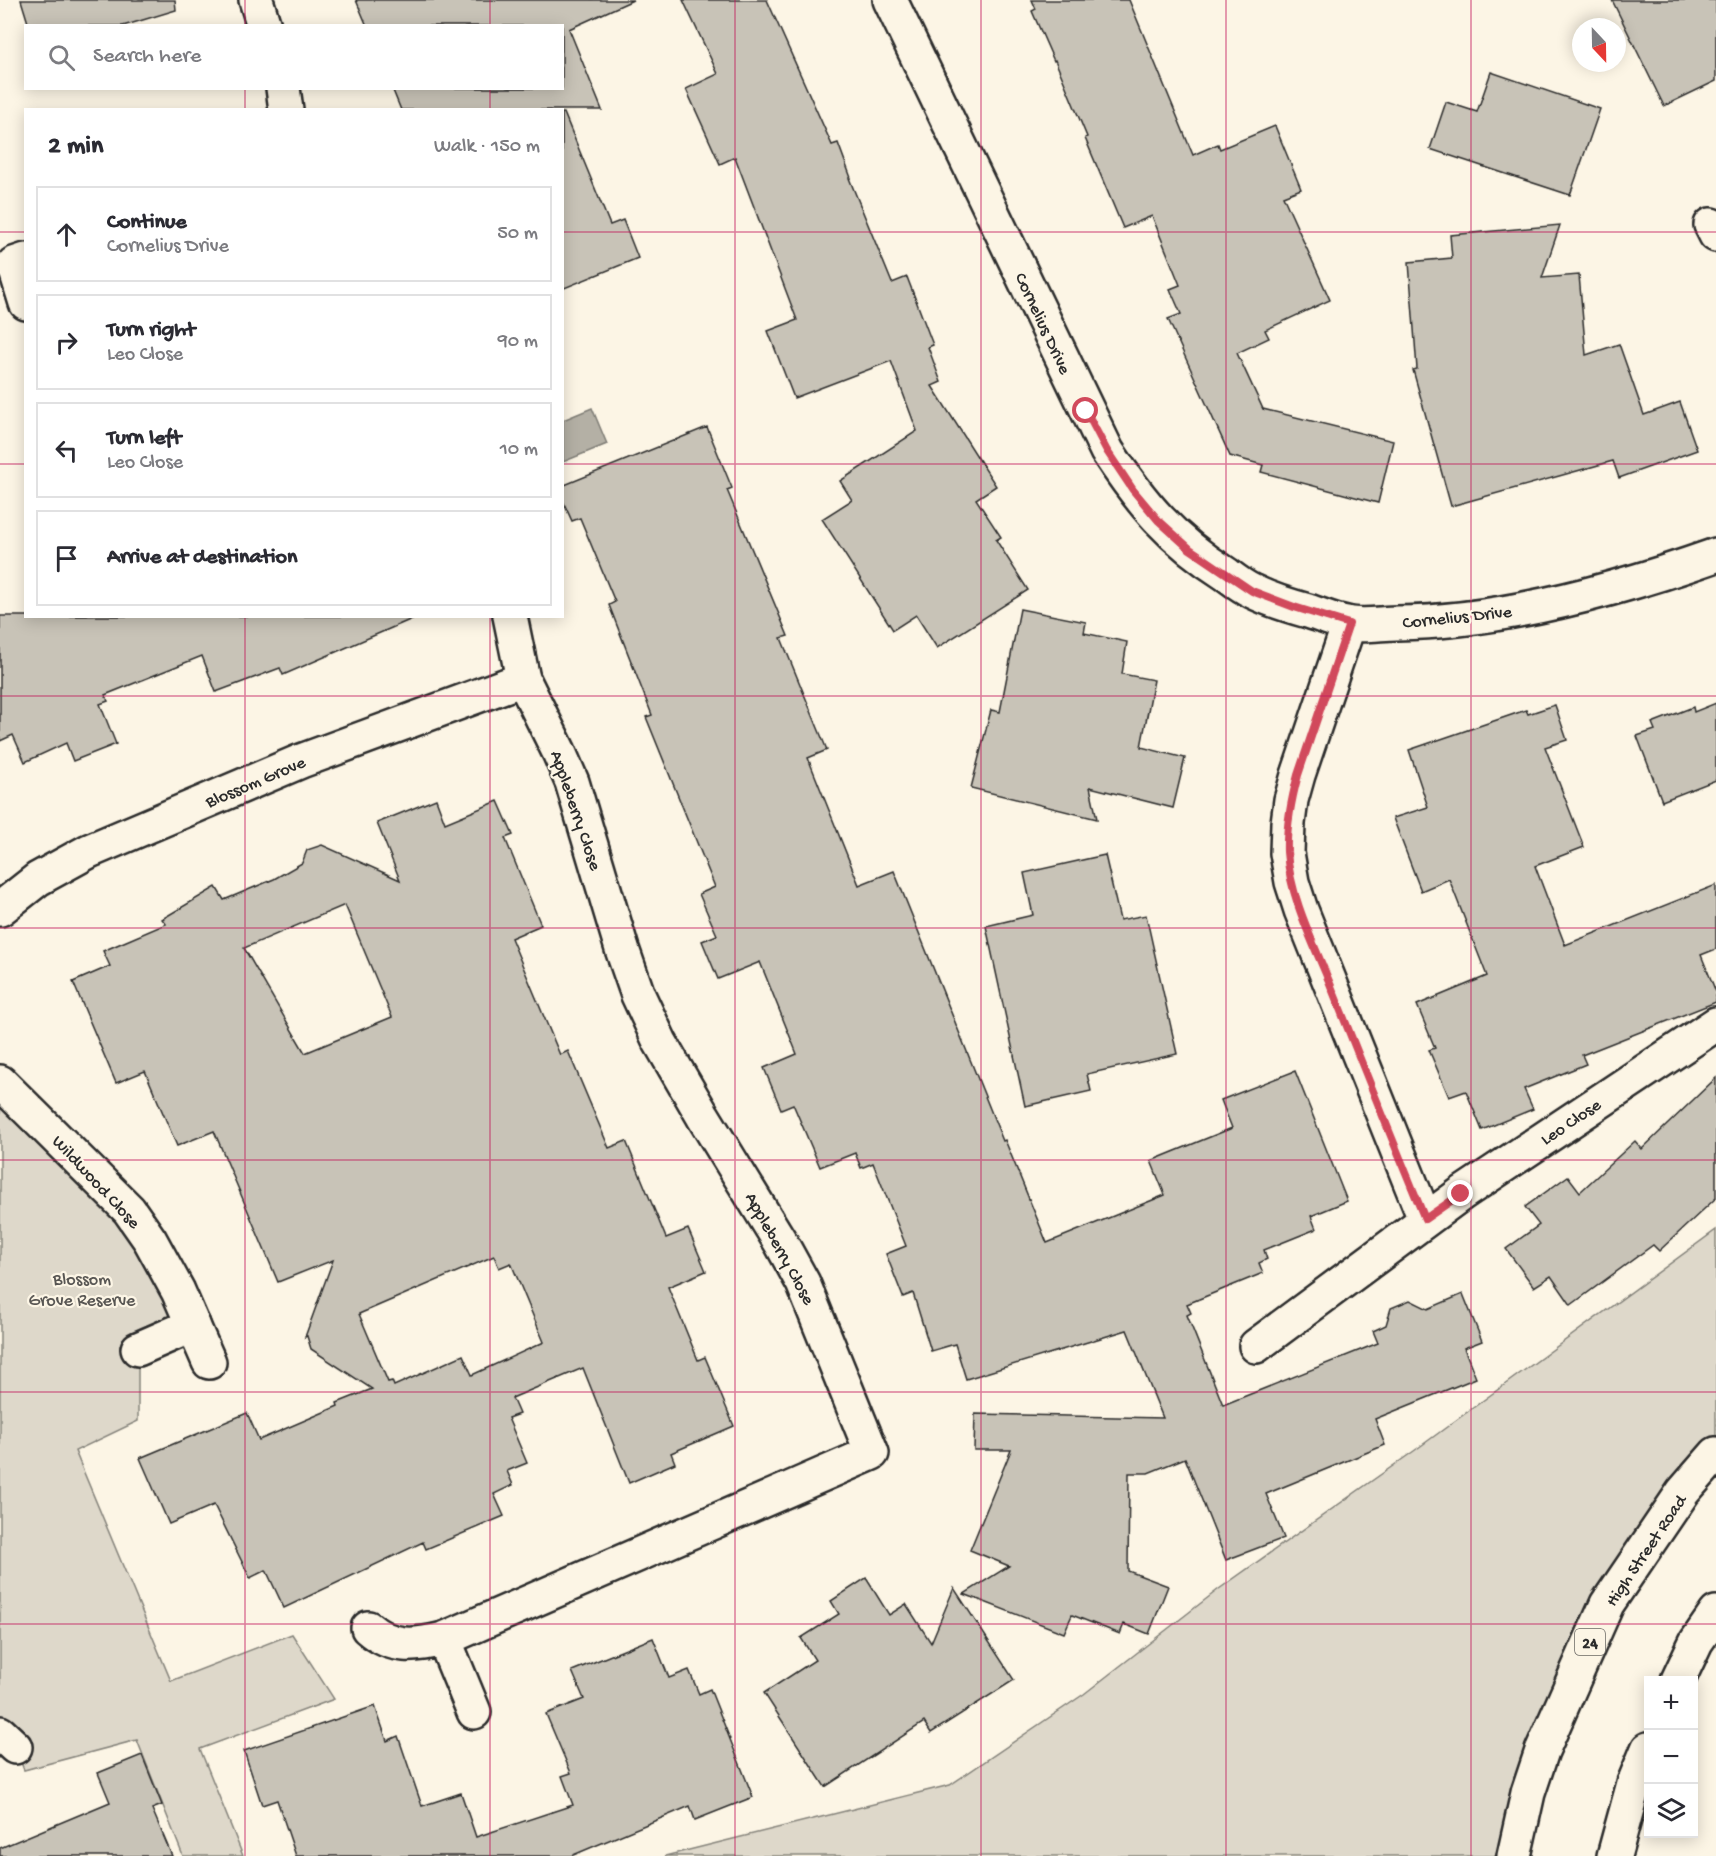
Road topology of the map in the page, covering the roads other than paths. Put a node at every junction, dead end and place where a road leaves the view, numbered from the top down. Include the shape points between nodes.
1 (256, 0) edge
2 (890, 0) edge
3 (263, 24) edge
4 (283, 90) edge
5 (286, 108) edge
6 (13, 262) edge
7 (24, 297) edge
8 (1716, 555) edge
9 (510, 618) edge
10 (1349, 624) junction
11 (523, 678) junction
12 (0, 909) edge
13 (1716, 1024) edge
14 (0, 1082) edge
15 (1425, 1219) junction
16 (193, 1325) junction
17 (1256, 1346) dead end
18 (138, 1349) dead end
19 (209, 1362) dead end
20 (1716, 1454) edge
21 (1716, 1613) edge
22 (368, 1628) dead end
23 (444, 1639) junction
24 (1680, 1676) edge
25 (474, 1712) dead end
26 (1644, 1759) edge
27 (1514, 1856) edge
28 (1614, 1856) edge

1 - 3 street
2 - 10 street, Cornelius Drive via 1086,411 1133,490 1190,549 1252,591
4 - 5 street
6 - 7 street
8 - 10 street, Cornelius Drive via 1641,580 1508,612 1433,623
9 - 11 street, Appleberry Close
10 - 15 street via 1298,775 1287,823 1287,853 1301,910
11 - 12 street, Blossom Grove via 301,761 88,851 38,879
11 - 23 street, Appleberry Close via 572,783 638,995 660,1042 803,1283 872,1453
13 - 15 street, Leo Close
14 - 16 street, Wildwood Close via 129,1210 150,1240
15 - 17 street, Leo Close
16 - 18 street
16 - 19 street, Wildwood Close
20 - 27 street, High Street Road / 24 via 1683,1492 1607,1604 1542,1751
21 - 24 street
22 - 23 street, Appleberry Close via 393,1643 425,1644
23 - 25 street
26 - 28 street

